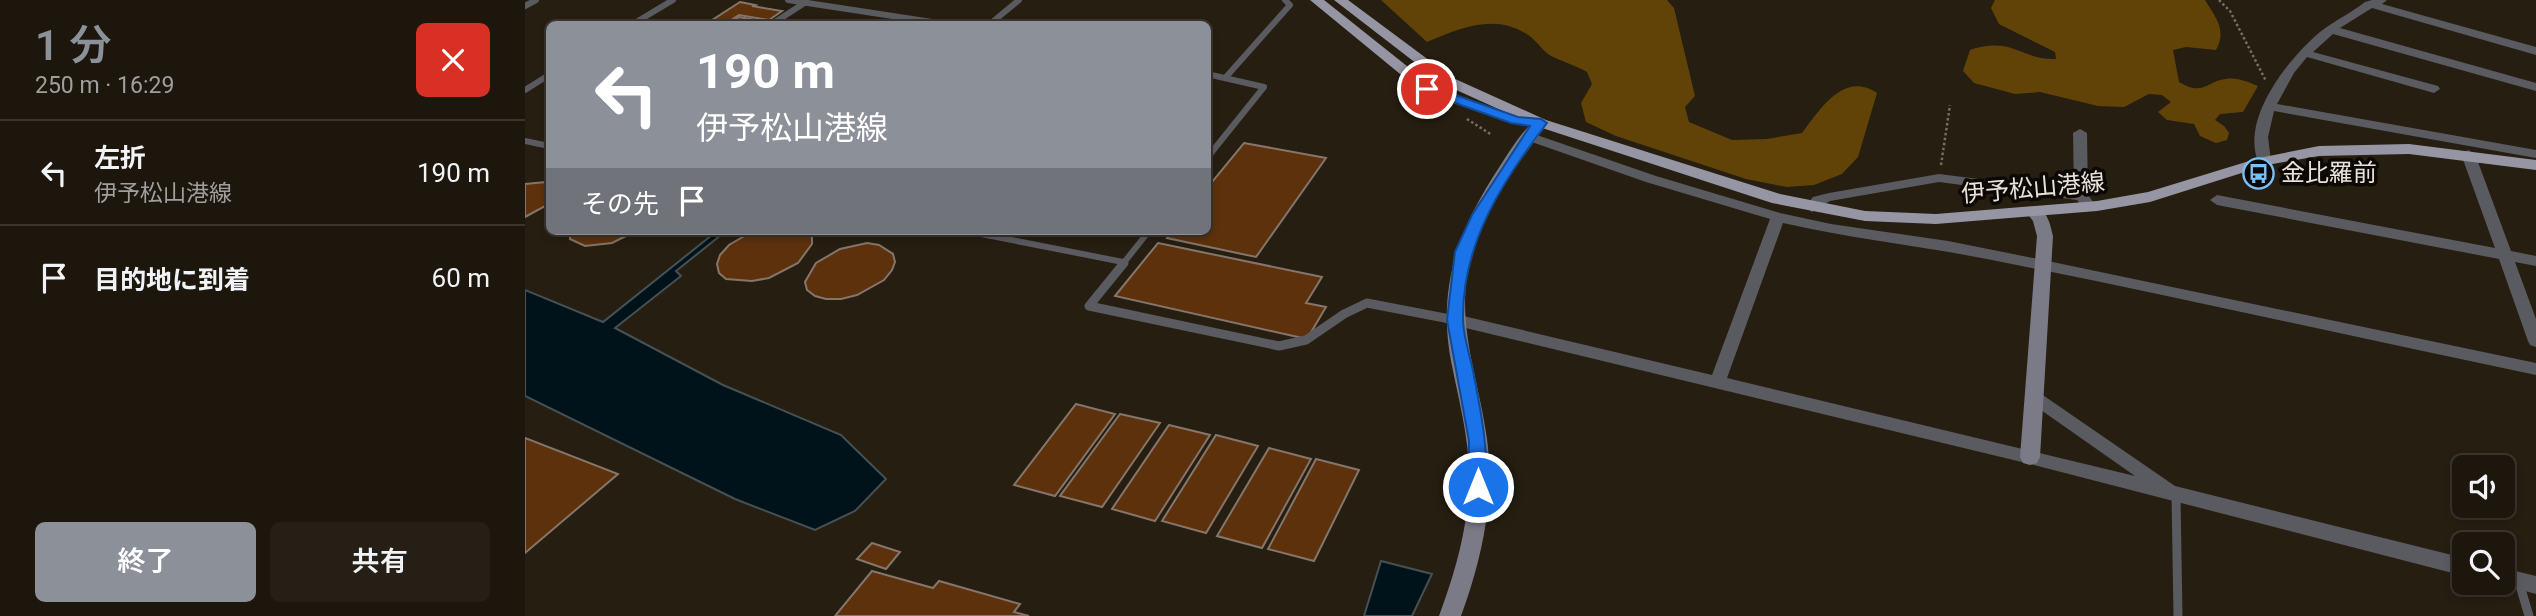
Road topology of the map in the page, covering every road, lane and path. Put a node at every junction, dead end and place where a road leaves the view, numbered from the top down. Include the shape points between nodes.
1 (536, 0) edge
2 (673, 0) edge
3 (787, 0) edge
4 (1019, 0) edge
5 (1285, 0) edge
6 (1316, 0) edge
7 (1341, 0) edge
8 (2218, 0) edge
9 (806, 1) edge
10 (2372, 1) edge
11 (525, 6) edge
12 (638, 21) edge
13 (776, 21) edge
14 (927, 21) edge
15 (994, 21) edge
16 (2330, 29) junction
17 (2536, 51) edge
18 (2305, 53) junction
19 (1211, 75) edge
20 (546, 77) edge
21 (1226, 78) junction
22 (2536, 86) edge
23 (2434, 89) dead end
24 (525, 90) edge
25 (2277, 93) junction
26 (1950, 105) dead end
27 (2271, 107) junction
28 (1535, 129) junction
29 (2080, 133) dead end
30 (2428, 135) junction
31 (525, 141) edge
32 (546, 145) edge
33 (2442, 151) junction
34 (1211, 153) edge
35 (2468, 154) junction
36 (2536, 154) edge
37 (2263, 161) junction
38 (2536, 165) edge
39 (1939, 178) junction
40 (2217, 200) dead end
41 (2085, 202) junction
42 (1812, 207) junction
43 (2034, 212) junction
44 (1778, 217) junction
45 (986, 235) edge
46 (1146, 235) edge
47 (2505, 255) junction
48 (2536, 261) edge
49 (1123, 262) junction
50 (2043, 265) junction
51 (1455, 320) junction
52 (2536, 341) edge
53 (2536, 369) edge
54 (1717, 384) junction
55 (2034, 396) junction
56 (2030, 457) junction
57 (2176, 496) junction
58 (2452, 564) edge
59 (2519, 581) edge
60 (1450, 616) edge
61 (2178, 616) edge
62 (2529, 616) edge

1 - 11 lane
2 - 12 lane
3 - 9 lane
4 - 15 lane
5 - 21 lane via 1290,5
6 - 28 main road, 伊予松山港線 via 1427,89
7 - 28 main road, 伊予松山港線 via 1448,81
8 - 25 path via 2230,12 2266,82
9 - 13 lane
9 - 14 lane
10 - 16 street
10 - 17 street
16 - 18 street
16 - 22 street
18 - 23 street
18 - 25 street
19 - 21 lane
20 - 24 lane
21 - 34 lane via 1264,88
25 - 27 street
26 - 39 path
27 - 30 street
27 - 37 street via 2262,134
28 - 42 main road, 伊予松山港線
28 - 44 street via 1651,179
28 - 51 street via 1479,215 1463,252
29 - 41 street
30 - 33 street
30 - 36 street
31 - 32 lane
33 - 35 main road, 伊予松山港線
33 - 37 main road, 伊予松山港線 via 2347,149
35 - 38 main road, 伊予松山港線
35 - 47 street
37 - 41 main road, 伊予松山港線 via 2150,197
39 - 41 street
39 - 42 street via 1829,197
40 - 47 street
41 - 43 main road, 伊予松山港線
42 - 43 main road, 伊予松山港線 via 1901,219
43 - 50 street via 2044,228
44 - 50 street
44 - 54 street
45 - 49 lane
46 - 49 lane
47 - 48 street
47 - 52 street
49 - 51 lane via 1089,306 1279,346 1300,345 1354,307 1367,303
50 - 53 street
50 - 55 street
51 - 54 street
51 - 60 street via 1478,441 1477,510 1462,584
54 - 56 street
55 - 56 street
55 - 57 street
56 - 57 street
57 - 58 street
57 - 61 lane
59 - 62 lane

